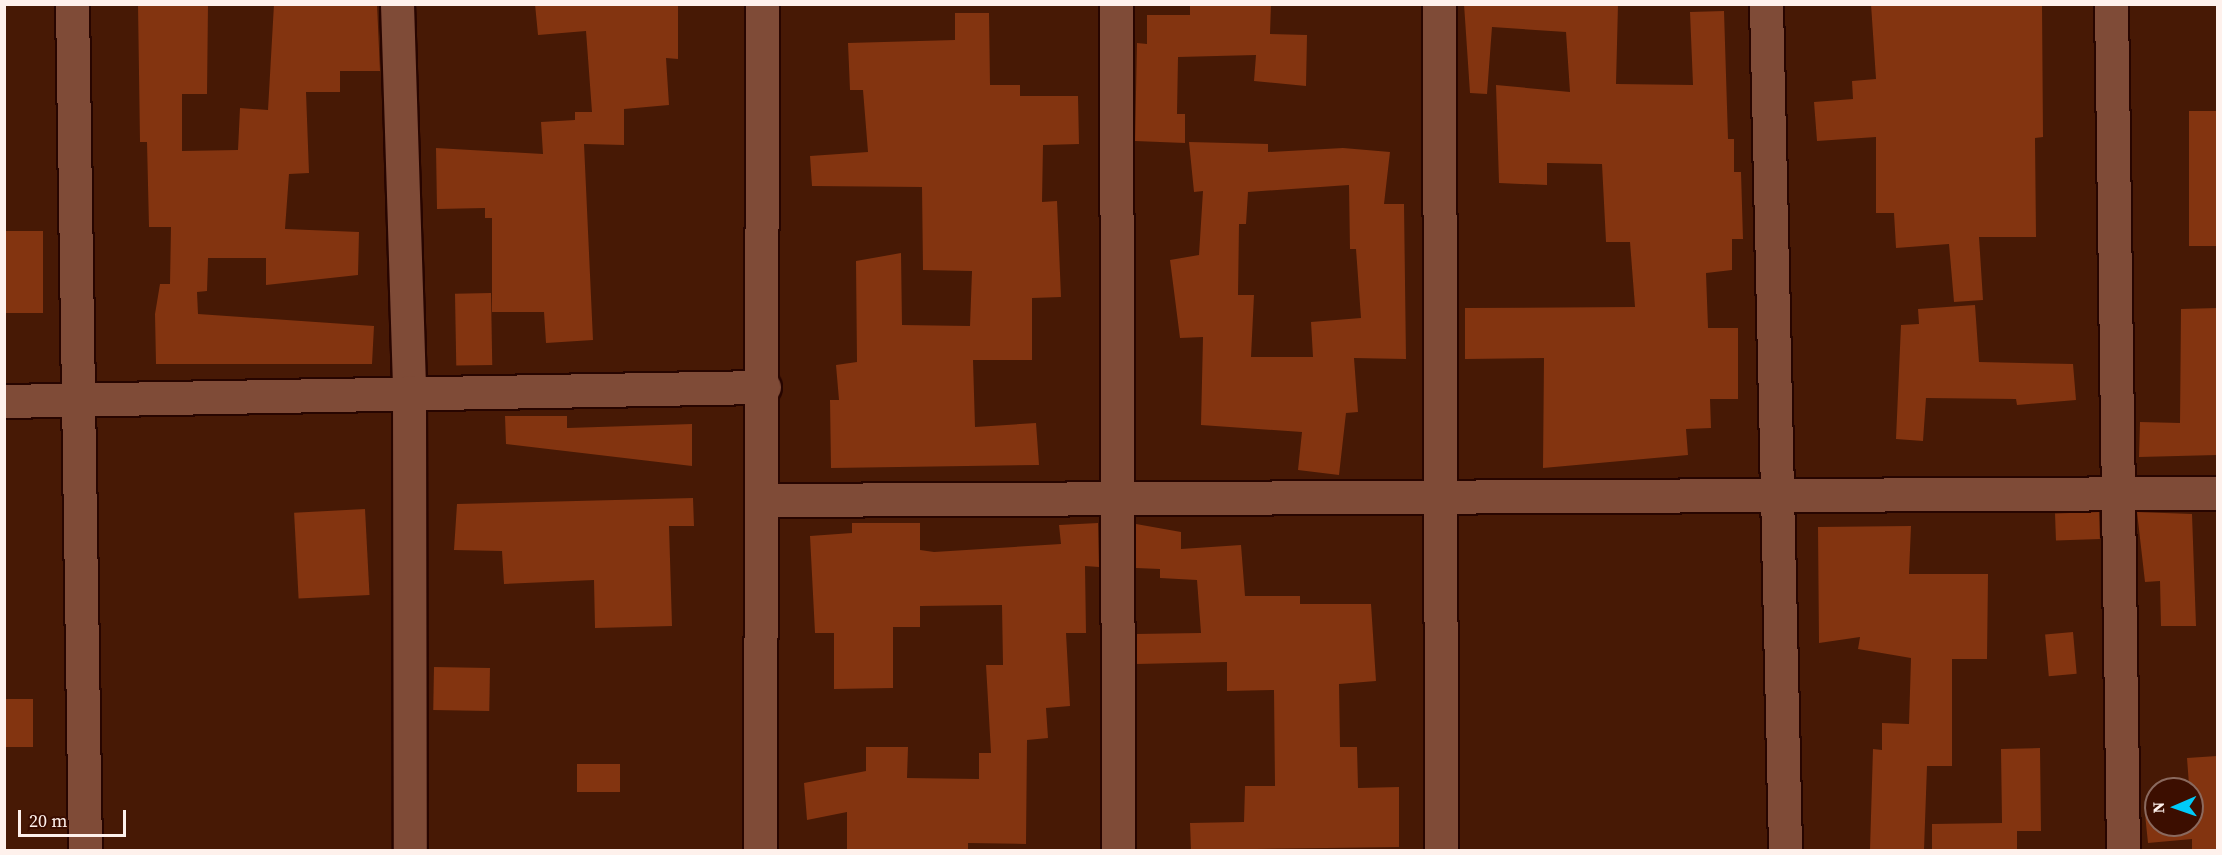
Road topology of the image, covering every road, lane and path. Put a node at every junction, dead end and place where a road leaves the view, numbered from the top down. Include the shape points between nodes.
1 (72, 4) edge
2 (397, 4) edge
3 (762, 4) edge
4 (1116, 4) edge
5 (1439, 4) edge
6 (1766, 4) edge
7 (2111, 4) edge
8 (764, 387) junction
9 (409, 392) junction
10 (79, 399) junction
11 (4, 400) edge
12 (2121, 492) junction
13 (2217, 493) edge
14 (1441, 494) junction
15 (1781, 495) junction
16 (1118, 498) junction
17 (761, 500) junction
18 (85, 850) edge
19 (410, 850) edge
20 (760, 850) edge
21 (1118, 850) edge
22 (1441, 850) edge
23 (1785, 850) edge
24 (2123, 850) edge

1 - 10 street
2 - 9 street
3 - 8 street
4 - 16 street
5 - 14 street
6 - 15 street
7 - 12 street
8 - 9 street
8 - 17 street
9 - 10 street
9 - 19 street
10 - 11 street
10 - 18 street
12 - 13 street
12 - 15 street
12 - 24 street
14 - 15 street
14 - 16 street
14 - 22 street
15 - 23 street
16 - 17 street
16 - 21 street
17 - 20 street

